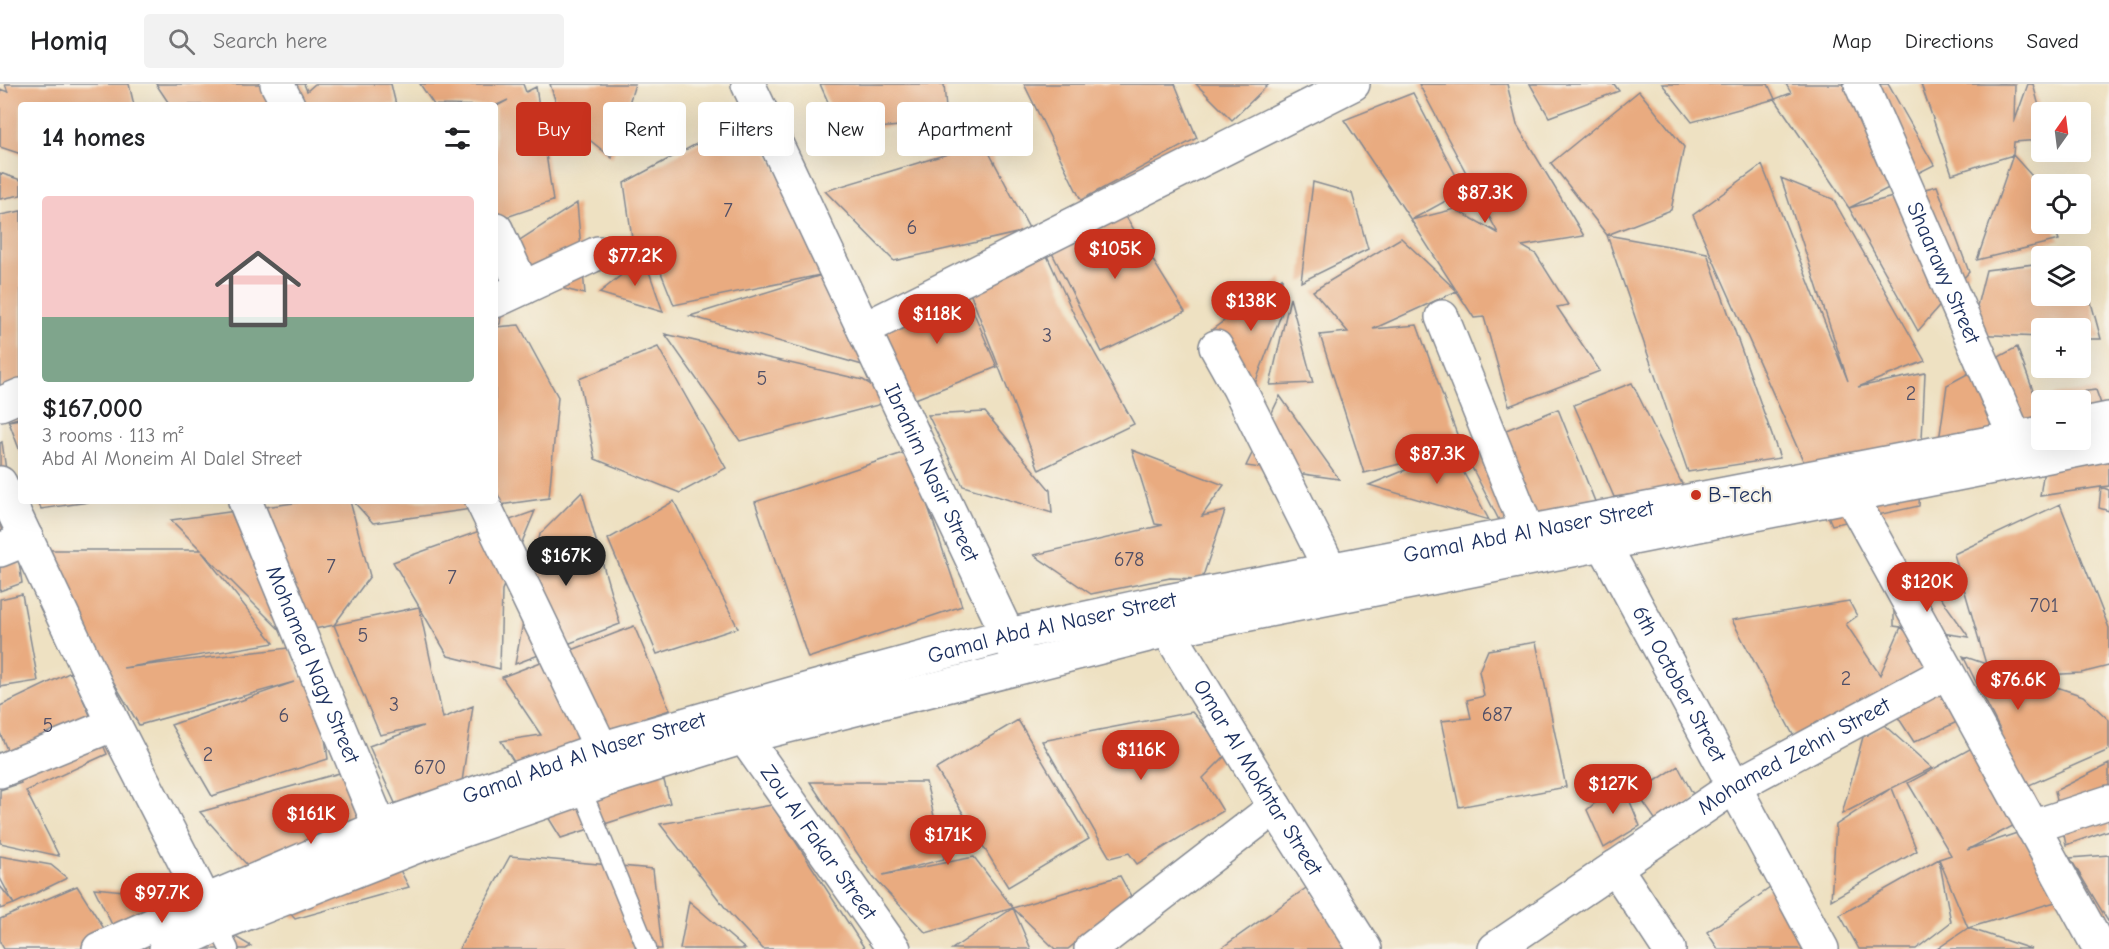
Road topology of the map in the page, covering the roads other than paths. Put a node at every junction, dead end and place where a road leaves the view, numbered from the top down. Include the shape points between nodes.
1 (277, 84) edge
2 (748, 84) edge
3 (1353, 84) edge
4 (1861, 84) edge
5 (286, 102) edge
6 (498, 239) edge
7 (598, 253) dead end
8 (509, 294) edge
9 (1442, 317) dead end
10 (864, 329) junction
11 (1216, 347) dead end
12 (18, 396) edge
13 (0, 404) edge
14 (2109, 419) edge
15 (2091, 423) edge
16 (2027, 444) edge
17 (2109, 444) edge
18 (0, 483) edge
19 (1850, 495) junction
20 (246, 504) edge
21 (483, 504) edge
22 (1528, 532) junction
23 (14, 545) edge
24 (1604, 545) junction
25 (1332, 571) junction
26 (1160, 617) junction
27 (1008, 635) junction
28 (1023, 668) junction
29 (1947, 672) junction
30 (114, 724) junction
31 (744, 737) junction
32 (600, 748) junction
33 (0, 771) edge
34 (615, 777) junction
35 (1735, 786) junction
36 (581, 788) junction
37 (2109, 802) edge
38 (1275, 807) junction
39 (380, 827) junction
40 (2032, 827) junction
41 (1615, 867) junction
42 (217, 925) edge
43 (99, 949) edge
44 (166, 949) edge
45 (647, 949) edge
46 (894, 949) edge
47 (1091, 949) edge
48 (1365, 949) edge
49 (1495, 949) edge
50 (1669, 949) edge
51 (1822, 949) edge
52 (2100, 949) edge

1 - 5 street
2 - 10 street, Ibrahim Nasir Street
3 - 10 street
4 - 16 street, Shaarawy Street
6 - 8 street
7 - 8 street
9 - 22 street
10 - 27 street, Ibrahim Nasir Street
11 - 25 street
12 - 13 street
14 - 15 street
16 - 17 street, Gamal Abd Al Naser Street
16 - 19 street, Gamal Abd Al Naser Street
16 - 22 street, Gamal Abd Al Naser Street
18 - 23 street
19 - 24 street, Gamal Abd Al Naser Street
19 - 29 street
20 - 39 street, Mohamed Nagy Street
21 - 32 street
22 - 25 street, Gamal Abd Al Naser Street
23 - 30 street
24 - 26 street, Gamal Abd Al Naser Street
24 - 35 street, 6th October Street
25 - 26 street, Gamal Abd Al Naser Street
26 - 27 street, Gamal Abd Al Naser Street
26 - 28 street, Gamal Abd Al Naser Street
26 - 38 street, Omar Al Mokhtar Street
27 - 28 street, Ibrahim Nasir Street
27 - 32 street, Gamal Abd Al Naser Street
28 - 31 street, Gamal Abd Al Naser Street
29 - 35 street, Mohamed Zehni Street
29 - 40 street
30 - 33 street
30 - 42 street
31 - 34 street, Gamal Abd Al Naser Street
31 - 46 street, Zou Al Fakar Street
32 - 34 street
32 - 39 street, Gamal Abd Al Naser Street
34 - 36 street, Gamal Abd Al Naser Street
35 - 41 street, Mohamed Zehni Street
35 - 51 street, 6th October Street
36 - 42 street, Gamal Abd Al Naser Street via 415,847
36 - 45 lane
37 - 40 street
38 - 47 street
38 - 48 street, Omar Al Mokhtar Street
39 - 42 street, Gamal Abd Al Naser Street
40 - 52 street
41 - 49 street, Mohamed Zehni Street
41 - 50 street
42 - 43 street, Gamal Abd Al Naser Street
42 - 44 street, Gamal Abd Al Naser Street

